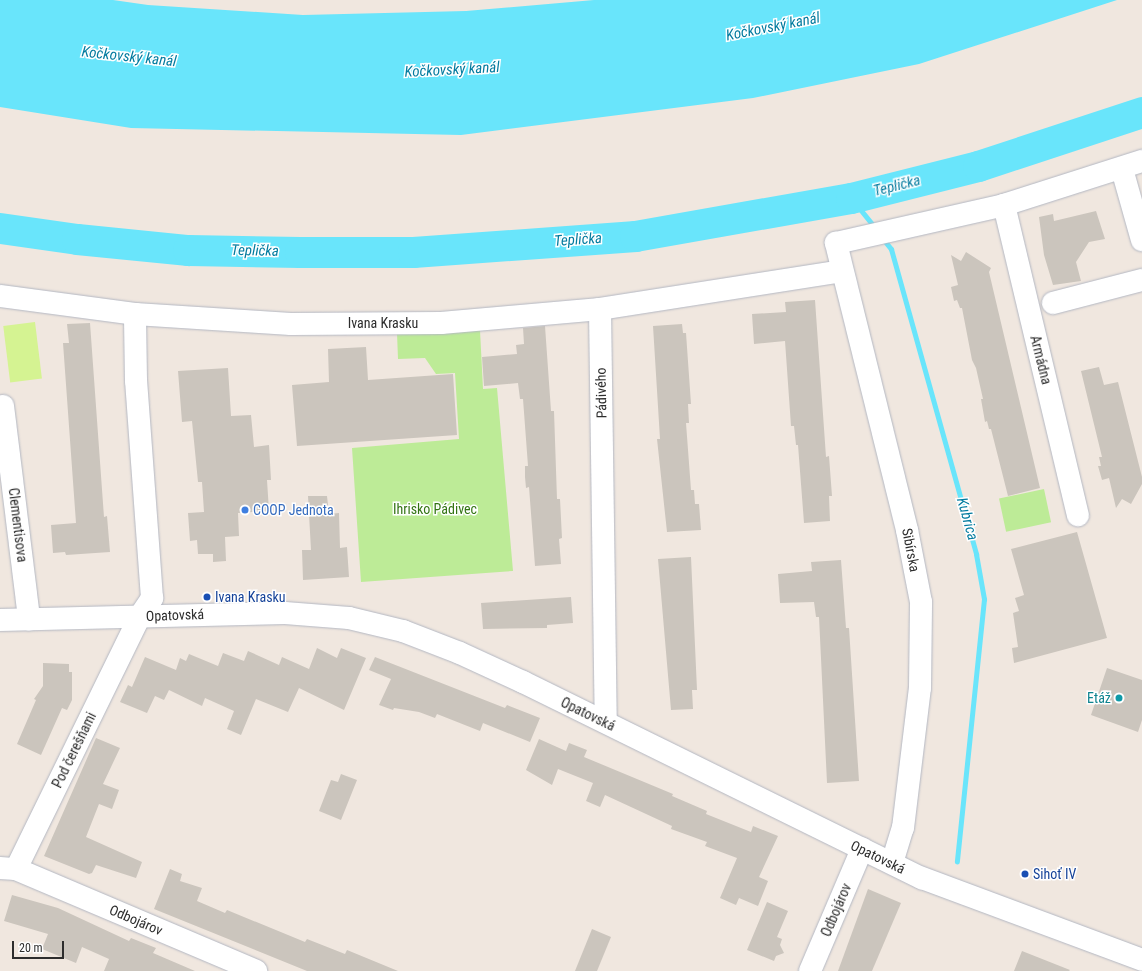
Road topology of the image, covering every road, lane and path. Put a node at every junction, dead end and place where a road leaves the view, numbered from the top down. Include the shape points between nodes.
1 (1132, 165) edge
2 (1004, 205) junction
3 (1142, 240) edge
4 (842, 270) junction
5 (1142, 280) edge
6 (0, 296) edge
7 (1053, 303) dead end
8 (600, 309) junction
9 (135, 314) junction
10 (3, 406) dead end
11 (1078, 515) dead end
12 (140, 616) junction
13 (29, 619) junction
14 (0, 620) edge
15 (606, 722) junction
16 (862, 849) junction
17 (892, 863) junction
18 (8, 869) edge
19 (1142, 960) edge
20 (256, 971) edge
21 (810, 971) edge

1 - 2 street
1 - 3 street
2 - 4 street, Sibírska via 836,243
2 - 11 street, Armádna
4 - 8 street
4 - 17 street, Sibírska via 907,530 921,602 920,688 903,828
5 - 7 street
6 - 9 street, Ivana Krasku
8 - 9 street, Ivana Krasku via 433,323 291,324
8 - 15 street, Pádivého
9 - 12 street via 136,381 152,598
10 - 13 street, Clementisova
12 - 13 street, Opatovská
12 - 15 street, Opatovská via 285,613 349,618 403,631 460,653
12 - 18 street, Pod čerešňami
13 - 14 street, Opatovská
15 - 16 street, Opatovská
16 - 17 street, Opatovská
16 - 21 street, Odbojárov
17 - 19 street, Opatovská via 970,897
18 - 20 street, Odbojárov

